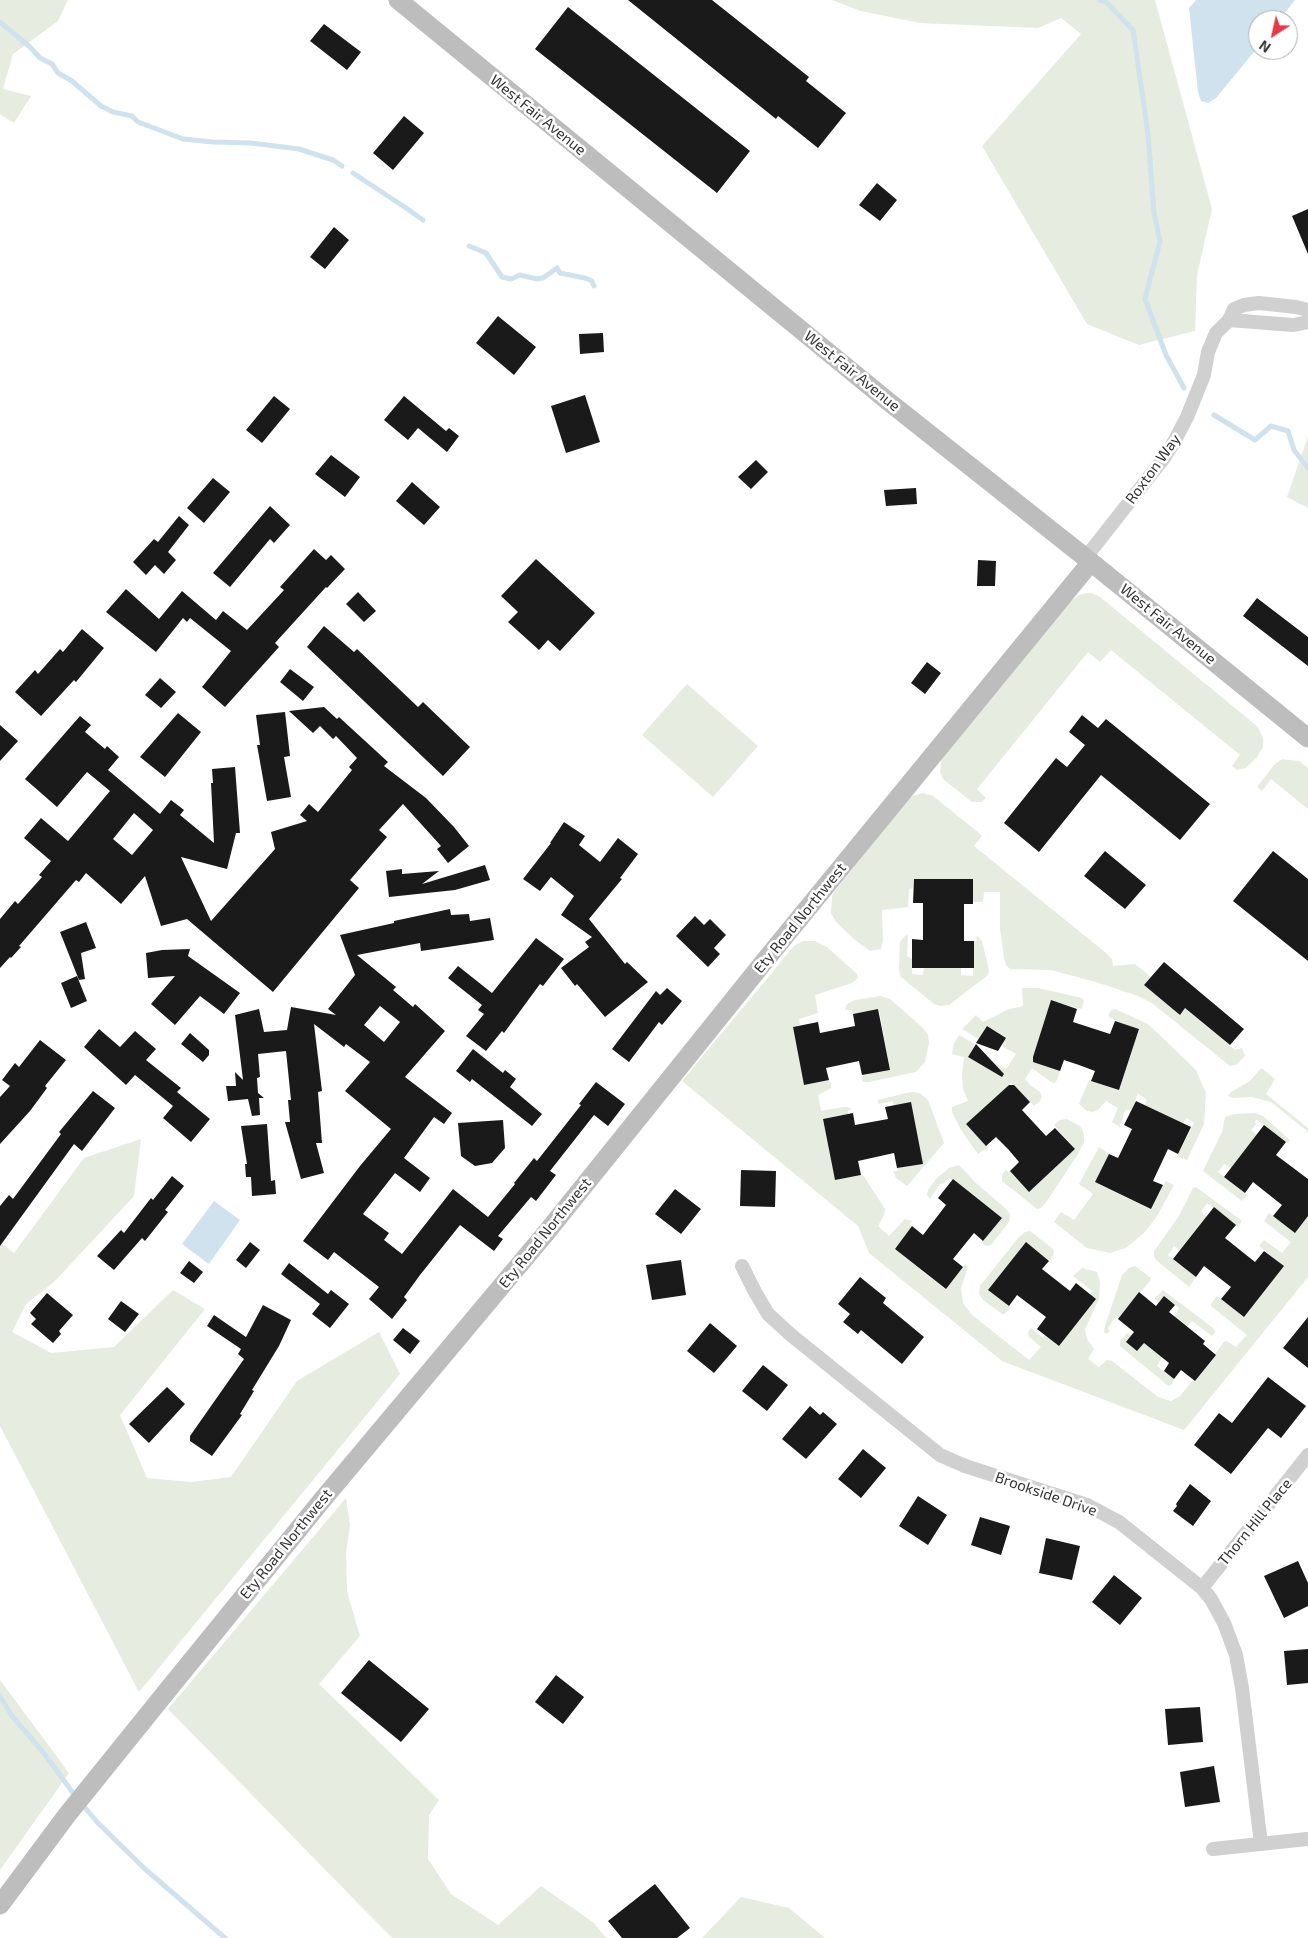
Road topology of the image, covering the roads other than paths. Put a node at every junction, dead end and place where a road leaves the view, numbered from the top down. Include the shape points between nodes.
1 (398, 0) edge
2 (1308, 310) edge
3 (1228, 320) junction
4 (1308, 322) edge
5 (1089, 559) junction
6 (1308, 738) edge
7 (742, 1266) dead end
8 (1308, 1455) edge
9 (1202, 1588) junction
10 (1307, 1839) edge
11 (1261, 1844) junction
12 (1213, 1849) dead end
13 (0, 1905) edge

1 - 5 street, West Fair Avenue via 889,402
2 - 3 street, Roxton Way via 1259,303 1234,309
3 - 4 street via 1293,325
3 - 5 street, Roxton Way via 1216,333 1188,417 1175,440
5 - 6 street, West Fair Avenue
5 - 13 street, Ety Road Northwest via 546,1234 166,1690
7 - 9 street, Brookside Drive via 768,1314 940,1454 965,1466 1087,1505 1119,1522
8 - 9 street, Thorn Hill Place
9 - 11 street, Brookside Drive via 1224,1623 1236,1655
10 - 11 street
11 - 12 street

